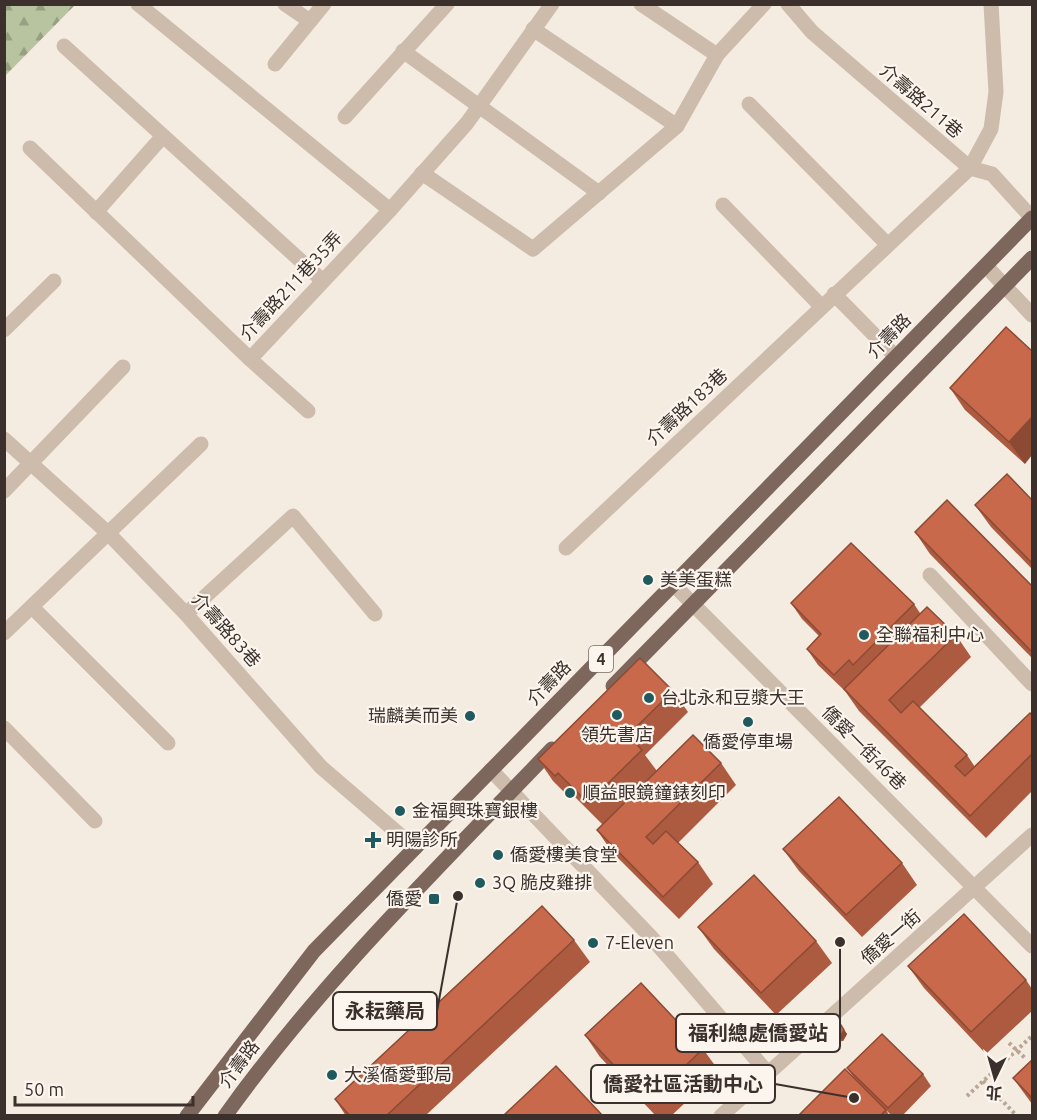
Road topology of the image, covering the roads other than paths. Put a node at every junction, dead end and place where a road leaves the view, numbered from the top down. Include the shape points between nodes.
1 (138, 4) edge
2 (285, 4) edge
3 (324, 4) edge
4 (447, 4) edge
5 (552, 4) edge
6 (641, 4) edge
7 (764, 4) edge
8 (788, 4) edge
9 (990, 4) edge
10 (310, 21) junction
11 (533, 29) junction
12 (64, 46) dead end
13 (403, 51) junction
14 (717, 55) junction
15 (275, 64) dead end
16 (749, 104) dead end
17 (479, 106) junction
18 (345, 117) dead end
19 (677, 126) junction
20 (164, 136) junction
21 (30, 148) dead end
22 (970, 168) junction
23 (422, 173) junction
24 (599, 193) junction
25 (723, 206) dead end
26 (390, 210) junction
27 (96, 212) junction
28 (1032, 218) edge
29 (887, 244) junction
30 (1032, 258) edge
31 (986, 266) junction
32 (54, 281) dead end
33 (323, 281) junction
34 (1004, 286) junction
35 (834, 294) junction
36 (821, 306) junction
37 (1032, 315) edge
38 (4, 330) edge
39 (896, 357) junction
40 (250, 358) junction
41 (123, 367) dead end
42 (308, 411) dead end
43 (4, 439) edge
44 (201, 444) dead end
45 (32, 465) junction
46 (4, 491) edge
47 (108, 533) junction
48 (566, 548) dead end
49 (930, 575) edge
50 (673, 585) junction
51 (692, 603) junction
52 (32, 607) junction
53 (186, 614) junction
54 (375, 614) dead end
55 (4, 633) edge
56 (1032, 684) edge
57 (602, 697) edge
58 (4, 728) edge
59 (560, 740) edge
60 (168, 743) dead end
61 (491, 770) junction
62 (511, 792) junction
63 (95, 821) dead end
64 (1032, 835) edge
65 (415, 848) junction
66 (975, 889) junction
67 (1032, 946) edge
68 (767, 1072) junction
69 (187, 1116) edge
70 (225, 1116) edge
71 (721, 1116) edge

1 - 26 street
2 - 10 street
3 - 10 street
4 - 13 street
5 - 11 street, 介壽路211巷35弄
6 - 14 street
7 - 14 street
8 - 22 street, 介壽路211巷 via 812,32
9 - 22 street, 介壽路183巷 via 996,92 991,129
10 - 15 street
11 - 17 street, 介壽路211巷35弄
11 - 19 street
12 - 20 street
13 - 17 street
13 - 18 street
14 - 19 street
16 - 29 street
17 - 23 street, 介壽路211巷35弄
17 - 24 street
19 - 24 street
20 - 27 street
20 - 33 street
21 - 27 street, 介壽路211巷35弄
22 - 28 street, 介壽路211巷 via 992,174
22 - 29 street, 介壽路183巷
23 - 24 street via 533,249
23 - 26 street, 介壽路211巷35弄
25 - 36 street
26 - 33 street, 介壽路211巷35弄
27 - 40 street, 介壽路211巷35弄
28 - 31 main road, 介壽路 / 4
29 - 35 street, 介壽路183巷
30 - 34 main road, 4
31 - 34 street
31 - 39 main road, 介壽路 / 4
32 - 38 street
33 - 40 street, 介壽路211巷35弄
34 - 37 street
34 - 51 main road, 4
35 - 36 street, 介壽路183巷
35 - 39 street
36 - 48 street, 介壽路183巷
39 - 50 main road, 介壽路 / 4
40 - 42 street
41 - 45 street
43 - 45 street, 介壽路83巷
44 - 47 street
45 - 46 street
45 - 47 street, 介壽路83巷
47 - 52 street
47 - 53 street, 介壽路83巷
49 - 56 street
50 - 51 street, 僑愛一街46巷
50 - 61 main road, 介壽路 / 4
51 - 57 main road, 4
51 - 66 street, 僑愛一街46巷
52 - 55 street
52 - 60 street
53 - 54 street via 293,516
53 - 65 street, 介壽路83巷 via 321,767
58 - 63 street
59 - 62 main road, 介壽路
61 - 62 street
61 - 65 main road, 介壽路 / 4
62 - 68 street via 651,937
62 - 70 main road, 介壽路 via 348,962
64 - 66 street, 僑愛一街
65 - 69 main road, 介壽路 / 4 via 314,951
66 - 67 street, 僑愛一街46巷
66 - 68 street, 僑愛一街
68 - 71 street, 僑愛一街

